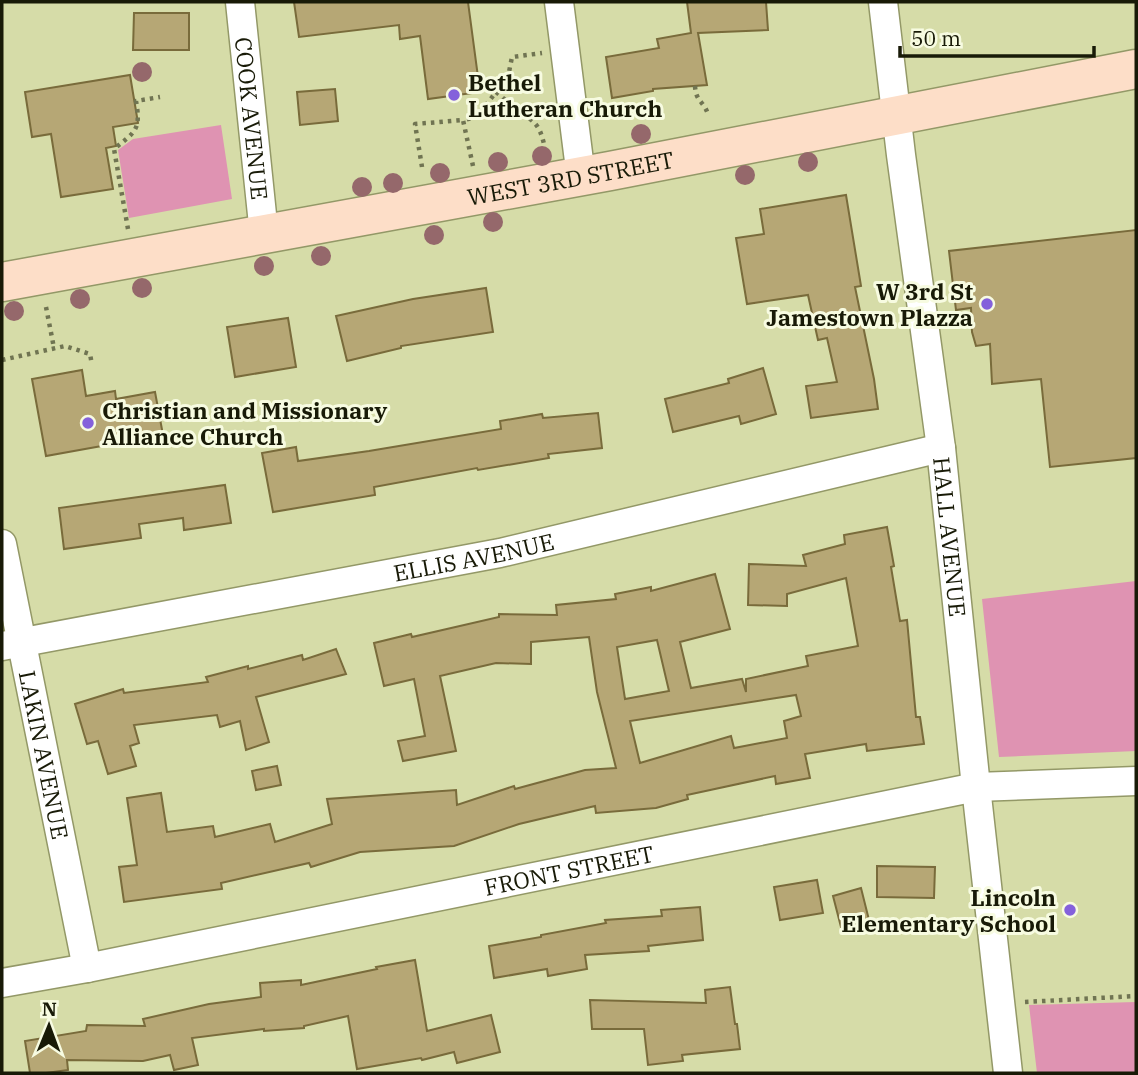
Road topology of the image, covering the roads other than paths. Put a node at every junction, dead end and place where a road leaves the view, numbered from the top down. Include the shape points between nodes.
1 (240, 2) edge
2 (559, 2) edge
3 (883, 2) edge
4 (1136, 69) edge
5 (896, 117) junction
6 (581, 177) junction
7 (264, 234) junction
8 (2, 282) edge
9 (941, 448) junction
10 (2, 544) edge
11 (12, 644) edge
12 (1136, 781) edge
13 (976, 787) junction
14 (87, 968) junction
15 (2, 983) edge
16 (1008, 1073) edge

1 - 7 street, COOK AVENUE
2 - 6 street
3 - 5 street, HALL AVENUE
4 - 5 street, WEST 3RD STREET
5 - 6 street, WEST 3RD STREET
5 - 9 street, HALL AVENUE
6 - 7 street, WEST 3RD STREET
7 - 8 street, WEST 3RD STREET
9 - 11 street, ELLIS AVENUE via 500,553
9 - 13 street, HALL AVENUE
10 - 11 street, LAKIN AVENUE
11 - 14 street, LAKIN AVENUE
12 - 13 street, FRONT STREET
13 - 14 street, FRONT STREET
13 - 16 street, HALL AVENUE
14 - 15 street, FRONT STREET

